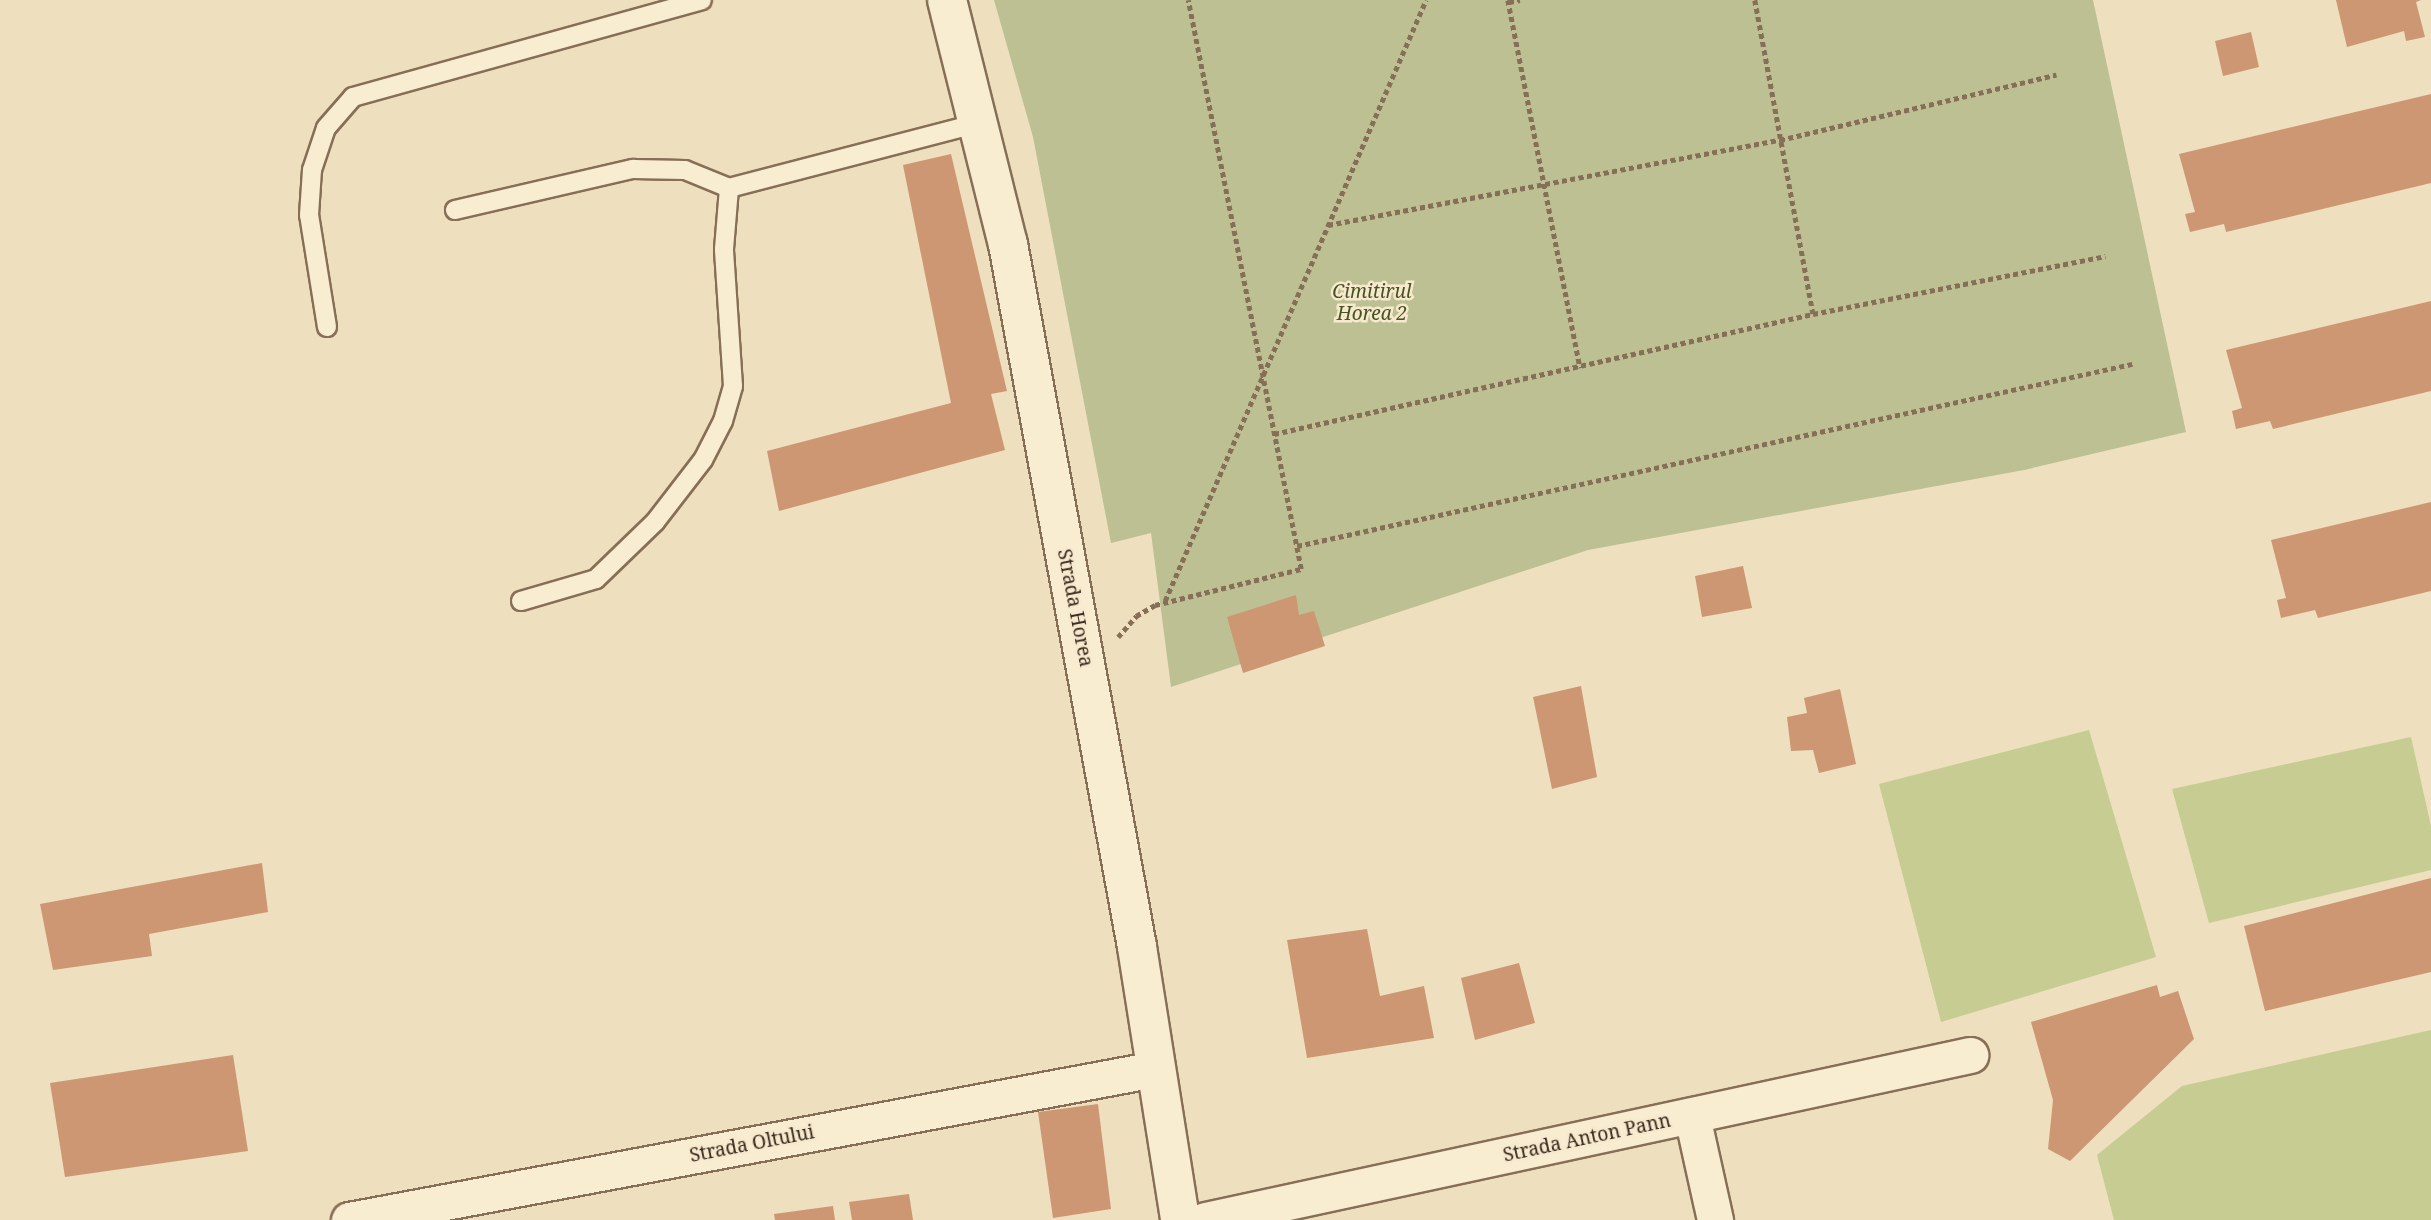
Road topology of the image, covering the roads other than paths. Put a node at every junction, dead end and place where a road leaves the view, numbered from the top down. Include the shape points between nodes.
1 (702, 0) edge
2 (947, 0) edge
3 (978, 123) junction
4 (729, 188) junction
5 (455, 210) dead end
6 (327, 327) dead end
7 (521, 601) dead end
8 (1970, 1055) dead end
9 (1155, 1069) junction
10 (1692, 1116) junction
11 (349, 1220) edge
12 (1180, 1220) edge
13 (1205, 1220) edge
14 (1715, 1220) edge

1 - 6 lane via 353,97 326,128 312,170 309,215
2 - 3 street, Strada Horea
3 - 4 lane
3 - 9 street, Strada Horea via 1008,244
4 - 5 lane via 685,170 633,169
4 - 7 lane via 724,249 733,386 723,421 703,460 655,522 596,579
8 - 10 street, Strada Anton Pann
9 - 11 street, Strada Oltului
9 - 12 street, Strada Horea
10 - 13 street, Strada Anton Pann
10 - 14 street

